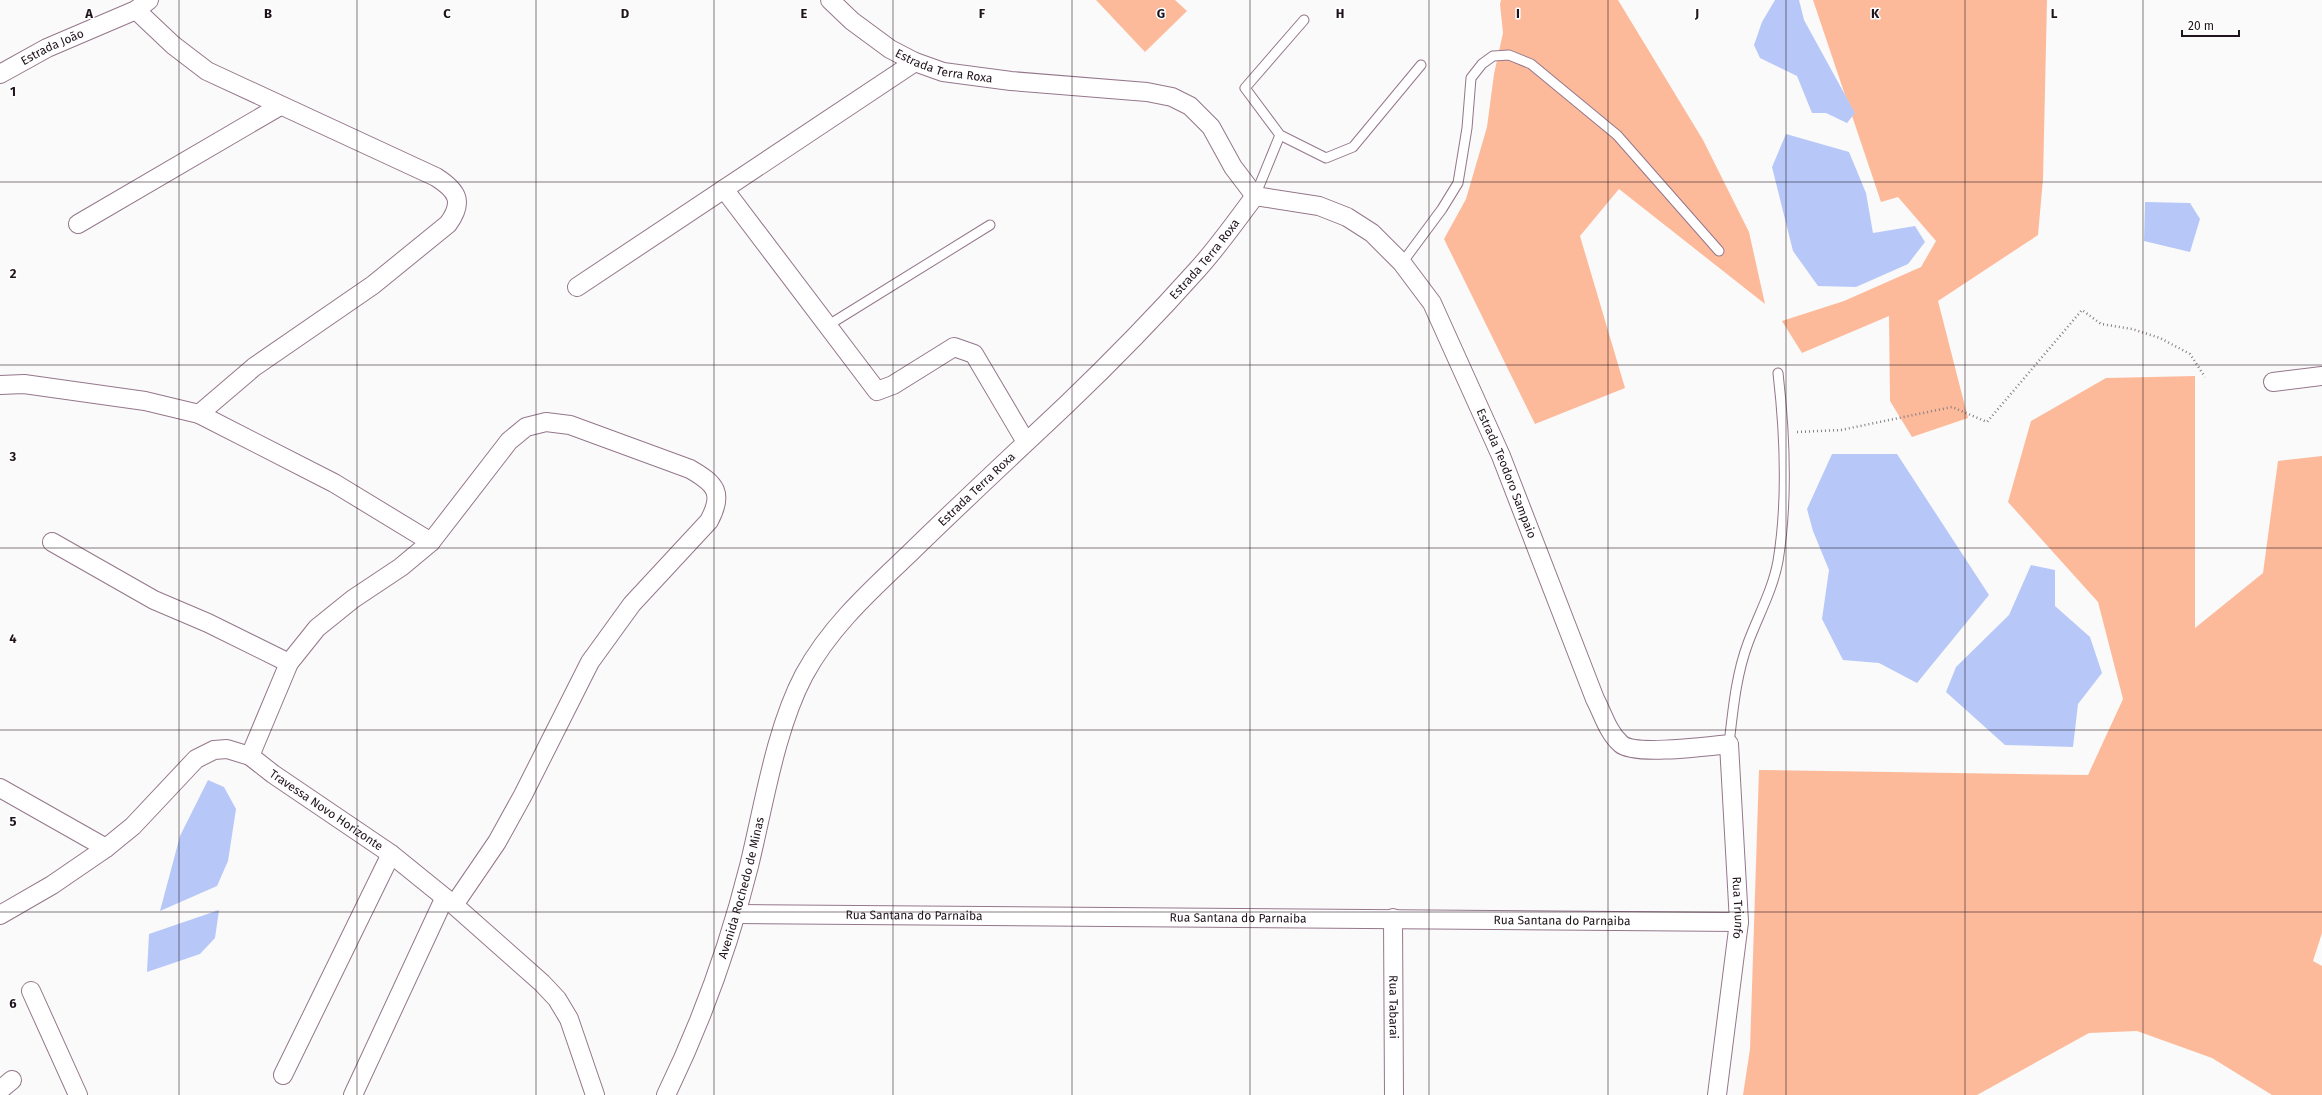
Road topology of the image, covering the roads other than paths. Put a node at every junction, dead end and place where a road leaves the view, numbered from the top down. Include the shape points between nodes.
1 (830, 0) edge
2 (142, 5) edge
3 (1304, 20) dead end
4 (915, 62) junction
5 (1421, 65) dead end
6 (0, 74) edge
7 (280, 106) junction
8 (1280, 135) junction
9 (724, 189) junction
10 (1255, 196) junction
11 (78, 224) dead end
12 (990, 225) dead end
13 (1719, 251) dead end
14 (1402, 263) junction
15 (577, 287) dead end
16 (828, 326) junction
17 (1778, 373) dead end
18 (2322, 376) edge
19 (2274, 382) dead end
20 (0, 384) edge
21 (199, 414) junction
22 (1026, 442) junction
23 (52, 542) dead end
24 (431, 542) junction
25 (289, 663) junction
26 (804, 676) joint
27 (1729, 744) junction
28 (250, 756) junction
29 (0, 788) edge
30 (106, 848) junction
31 (391, 854) junction
32 (449, 902) junction
33 (737, 914) junction
34 (0, 915) edge
35 (1393, 918) junction
36 (1739, 922) junction
37 (30, 991) dead end
38 (283, 1076) dead end
39 (78, 1095) edge
40 (354, 1095) edge
41 (595, 1095) edge
42 (666, 1095) edge
43 (1394, 1095) edge
44 (1718, 1095) edge

1 - 4 street, Estrada Terra Roxa via 852,21
2 - 6 street, Estrada João via 47,48
2 - 7 street via 173,45 207,71
3 - 8 lane via 1245,88
4 - 9 street
4 - 10 street, Estrada Terra Roxa via 942,72 1011,81 1147,92 1172,97 1190,106 1211,127 1233,167
5 - 8 lane via 1353,147 1326,158
7 - 11 street
7 - 21 street via 436,177 450,186 457,198 457,211 448,224 373,285 254,368
8 - 10 lane
9 - 15 street
9 - 16 street
10 - 14 street, Estrada Teodoro Sampaio via 1319,206 1348,217 1372,233
10 - 22 street, Estrada Terra Roxa via 1199,268 1127,344
12 - 16 lane
13 - 14 lane via 1617,135 1531,64 1508,55 1493,56 1482,64 1471,78 1467,128 1458,183
14 - 27 street, Estrada Teodoro Sampaio via 1432,303 1501,456 1595,699 1612,735 1623,746 1643,749 1678,749
16 - 22 street via 877,391 894,385 954,347 974,354
17 - 27 lane via 1783,433 1783,516 1778,561 1737,677
18 - 19 street
20 - 21 street via 24,384 145,401
21 - 24 street via 334,483
22 - 26 street, Estrada Terra Roxa via 850,611 828,638
23 - 25 street via 154,600 222,629
24 - 25 street via 317,628
24 - 32 street via 509,441 526,427 546,422 570,425 690,469 707,479 717,492 718,505 709,521 632,604 590,662 497,842
25 - 28 street
26 - 33 street, Avenida Rochedo de Minas via 788,712
27 - 36 street, Rua Triunfo
28 - 30 street, Travessa Novo Horizonte via 227,749 214,750 196,759 133,826
28 - 31 street, Travessa Novo Horizonte
29 - 30 street
30 - 34 street, Travessa Novo Horizonte via 52,885
31 - 32 street, Travessa Novo Horizonte
31 - 38 street
32 - 40 street
32 - 41 street, Travessa Novo Horizonte via 557,999 569,1019
33 - 35 street, Rua Santana do Parnaiba
33 - 42 street, Avenida Rochedo de Minas via 707,1004
35 - 36 street, Rua Santana do Parnaiba
35 - 43 street, Rua Tabarai
36 - 44 street, Rua Triunfo
37 - 39 street

